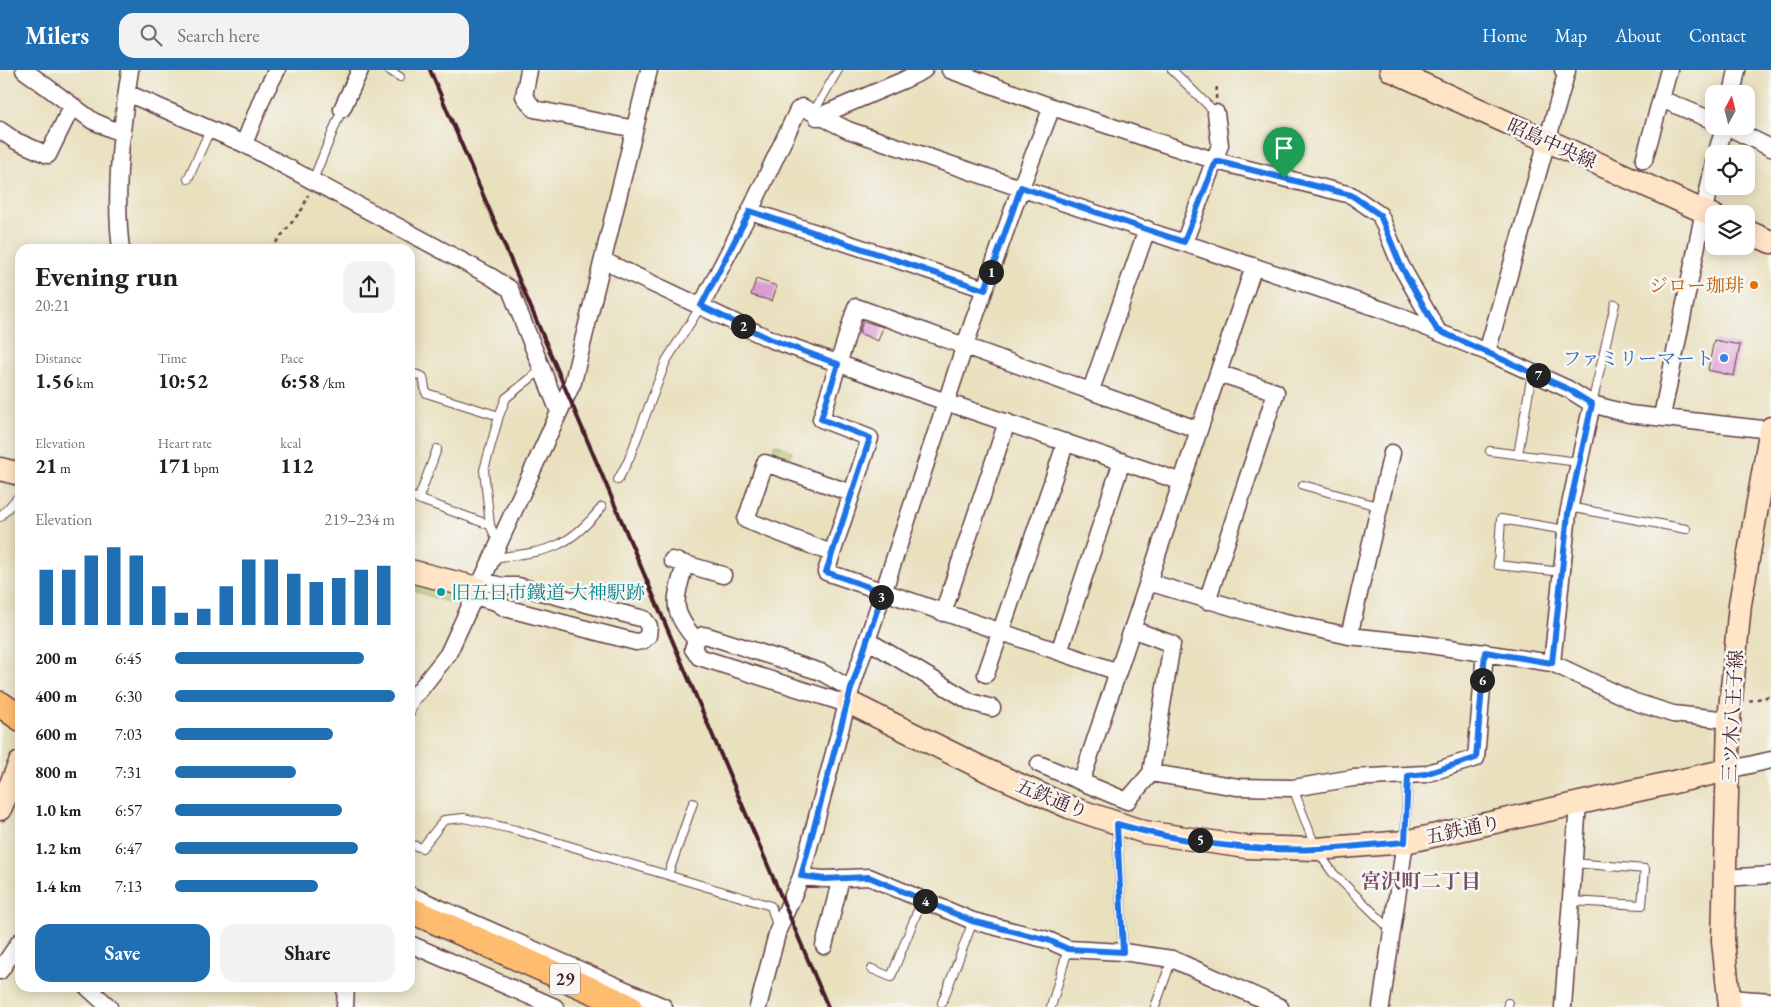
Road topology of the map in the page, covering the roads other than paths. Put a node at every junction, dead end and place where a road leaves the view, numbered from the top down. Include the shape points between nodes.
1 (24, 70) edge
2 (130, 70) edge
3 (277, 70) edge
4 (360, 70) edge
5 (389, 70) edge
6 (529, 70) edge
7 (650, 70) edge
8 (838, 70) edge
9 (924, 70) edge
10 (950, 70) edge
11 (1172, 70) edge
12 (1391, 70) edge
13 (1563, 70) edge
14 (1669, 70) edge
15 (1738, 70) edge
16 (400, 77) dead end
17 (1734, 85) edge
18 (127, 93) junction
19 (1661, 99) junction
20 (72, 106) junction
21 (1052, 107) junction
22 (342, 109) joint
23 (1216, 113) joint
24 (815, 115) junction
25 (1705, 117) edge
26 (635, 129) junction
27 (0, 130) edge
28 (210, 130) junction
29 (123, 134) junction
30 (1744, 135) edge
31 (1547, 141) junction
32 (244, 144) junction
33 (1771, 148) edge
34 (1644, 160) dead end
35 (1216, 161) junction
36 (188, 179) dead end
37 (313, 180) junction
38 (1021, 187) junction
39 (750, 211) junction
40 (1705, 213) edge
41 (1705, 227) edge
42 (1147, 229) junction
43 (1755, 235) edge
44 (1184, 242) junction
45 (1771, 242) edge
46 (122, 244) edge
47 (604, 260) junction
48 (1254, 266) junction
49 (985, 290) junction
50 (1615, 304) dead end
51 (701, 306) junction
52 (1437, 330) junction
53 (966, 346) junction
54 (1488, 352) junction
55 (838, 364) junction
56 (540, 370) junction
57 (1218, 373) junction
58 (1532, 373) junction
59 (415, 374) edge
60 (1091, 390) junction
61 (946, 402) junction
62 (1592, 404) junction
63 (559, 412) junction
64 (498, 416) junction
65 (1662, 416) junction
66 (1007, 422) junction
67 (1771, 429) edge
68 (1199, 430) junction
69 (1066, 442) junction
70 (436, 449) dead end
71 (1490, 451) dead end
72 (1392, 453) dead end
73 (1518, 455) junction
74 (1122, 462) junction
75 (1579, 462) junction
76 (0, 469) edge
77 (15, 473) edge
78 (618, 480) dead end
79 (1182, 482) junction
80 (1303, 485) dead end
81 (851, 493) junction
82 (415, 496) edge
83 (415, 498) edge
84 (15, 500) edge
85 (602, 507) dead end
86 (1381, 507) junction
87 (1569, 507) junction
88 (0, 517) edge
89 (490, 525) junction
90 (1686, 529) dead end
91 (1566, 530) junction
92 (496, 551) junction
93 (831, 553) junction
94 (415, 572) edge
95 (1563, 572) junction
96 (723, 574) dead end
97 (1148, 582) junction
98 (477, 588) junction
99 (883, 592) junction
100 (1207, 601) junction
101 (943, 613) junction
102 (1132, 630) junction
103 (1001, 632) junction
104 (1349, 636) junction
105 (696, 640) junction
106 (867, 640) junction
107 (1059, 652) junction
108 (1485, 652) junction
109 (1552, 663) junction
110 (1118, 672) junction
111 (986, 674) dead end
112 (415, 694) edge
113 (849, 698) junction
114 (0, 704) edge
115 (992, 708) dead end
116 (1730, 713) junction
117 (15, 714) edge
118 (0, 724) edge
119 (15, 734) edge
120 (1771, 760) edge
121 (1039, 764) dead end
122 (1728, 770) junction
123 (1151, 773) junction
124 (15, 774) edge
125 (1408, 776) junction
126 (1081, 782) junction
127 (1293, 788) junction
128 (693, 803) dead end
129 (1578, 804) junction
130 (0, 809) edge
131 (1117, 824) junction
132 (1405, 842) junction
133 (415, 846) edge
134 (1316, 850) junction
135 (1574, 863) junction
136 (668, 874) junction
137 (1771, 875) edge
138 (801, 876) junction
139 (841, 878) junction
140 (1724, 878) junction
141 (415, 897) edge
142 (922, 900) junction
143 (1571, 901) junction
144 (415, 912) edge
145 (972, 921) junction
146 (415, 928) edge
147 (778, 930) junction
148 (1392, 932) junction
149 (415, 946) edge
150 (824, 946) dead end
151 (15, 949) edge
152 (1068, 949) junction
153 (1123, 952) junction
154 (1172, 959) junction
155 (872, 969) dead end
156 (0, 971) edge
157 (93, 992) edge
158 (346, 992) edge
159 (1771, 1001) edge
160 (942, 1002) dead end
161 (1729, 1003) edge
162 (109, 1007) edge
163 (345, 1007) edge
164 (555, 1007) edge
165 (592, 1007) edge
166 (629, 1007) edge
167 (664, 1007) edge
168 (758, 1007) edge
169 (1051, 1007) edge
170 (1155, 1007) edge
171 (1280, 1007) edge
172 (1381, 1007) edge
173 (1562, 1007) edge

1 - 20 street
2 - 18 street
3 - 32 street
4 - 22 street
5 - 16 lane
6 - 26 street via 524,96 534,109
7 - 26 street
8 - 24 lane
9 - 24 street
10 - 21 street
11 - 23 lane
12 - 31 street, 昭島中央線
13 - 31 street via 1567,71
14 - 19 street
15 - 17 street
18 - 28 street
18 - 29 street
19 - 25 street
19 - 34 street
20 - 27 street via 48,155
20 - 29 street via 93,121
21 - 35 street
21 - 38 street
22 - 37 lane
23 - 35 street via 1220,145
24 - 38 street via 848,130
24 - 39 street via 805,107 798,110
26 - 47 street
28 - 32 street
28 - 36 lane
29 - 46 street via 119,205
30 - 33 street
31 - 40 street, 昭島中央線
31 - 54 street
32 - 37 street
35 - 44 street
35 - 52 street via 1351,195 1380,215 1401,266
37 - 56 street via 510,289
38 - 42 street
38 - 49 street
39 - 49 street
39 - 51 street
41 - 65 street
42 - 44 street
42 - 60 street
43 - 45 street
44 - 48 street
47 - 51 street
47 - 63 street via 573,382
48 - 52 street
48 - 57 street
49 - 53 street
50 - 62 lane
51 - 55 street via 770,339
51 - 78 lane via 666,361
52 - 54 street
53 - 55 street via 856,307
53 - 60 street
53 - 61 street
54 - 58 street
55 - 61 street
55 - 81 street via 821,419 870,438
56 - 63 street
56 - 64 lane via 506,398
57 - 68 street
57 - 100 street via 1276,392
58 - 62 street
58 - 73 lane
59 - 64 lane via 423,377 426,393
60 - 68 street
61 - 66 street
61 - 99 street
62 - 65 street via 1629,414
62 - 75 street
63 - 92 street
64 - 89 lane via 484,470
65 - 67 street
66 - 69 street
66 - 101 street
67 - 116 street, 三ツ木八王子線 via 1740,604
68 - 79 street
69 - 74 street
69 - 103 street
70 - 82 lane
71 - 73 lane
72 - 86 street
73 - 75 lane
74 - 79 street
74 - 107 street
75 - 87 street
76 - 77 street
79 - 97 street
80 - 86 lane
81 - 93 street
81 - 93 street via 765,463 746,520
83 - 89 lane
84 - 88 lane
85 - 92 lane via 583,529 561,545 542,551
86 - 104 street
87 - 90 lane
87 - 91 street
89 - 92 lane
91 - 95 street
91 - 95 lane via 1501,520 1498,565
92 - 98 street
93 - 99 street via 826,572
94 - 98 street
95 - 109 street
96 - 105 street via 678,562 676,611
97 - 100 street
97 - 102 street
98 - 98 street via 518,586 644,619 649,626 648,636 636,642 505,608
98 - 112 street via 448,654
99 - 101 street
99 - 106 street
100 - 104 street via 1272,620
101 - 103 street
102 - 110 street
102 - 123 street via 1172,644
103 - 107 street
103 - 111 street
104 - 108 street
105 - 113 street via 703,635 708,636 821,672
105 - 113 street via 693,649 699,657
106 - 113 street
106 - 115 street via 971,702
107 - 110 street
108 - 109 street
108 - 125 street via 1476,758
109 - 116 street via 1635,702 1673,714
110 - 126 street
113 - 131 street, 五鉄通り via 988,772
113 - 138 street
114 - 117 main road
116 - 122 street, 三ツ木八王子線
118 - 119 main road
120 - 122 street, 五鉄通り
121 - 126 street
122 - 129 street, 五鉄通り
122 - 140 street, 三ツ木八王子線
123 - 126 street via 1127,801
123 - 127 street via 1238,787
124 - 130 street
125 - 127 street via 1353,778
125 - 132 lane
127 - 134 lane
128 - 136 lane
129 - 132 street, 五鉄通り
129 - 135 street
131 - 134 street, 五鉄通り via 1144,832 1246,847
131 - 153 lane
132 - 134 street, 五鉄通り
132 - 148 street
133 - 136 lane via 422,848 444,820 464,818 574,845
134 - 148 lane via 1332,873
135 - 143 street
135 - 143 lane via 1646,869 1642,905
136 - 147 lane via 771,906
137 - 140 street
138 - 139 street
138 - 147 street
139 - 142 street via 869,877
139 - 150 street
140 - 161 street, 三ツ木八王子線 via 1723,941
141 - 167 street
142 - 145 street
142 - 155 lane via 891,977
143 - 173 street
144 - 166 main road, 29
145 - 152 street via 1048,940
145 - 160 lane
146 - 165 main road, 29
147 - 168 street
148 - 172 street
149 - 164 street
151 - 156 street
152 - 153 street
152 - 169 lane
153 - 154 street
154 - 170 lane
154 - 171 street
157 - 162 street
158 - 163 street
159 - 161 street

